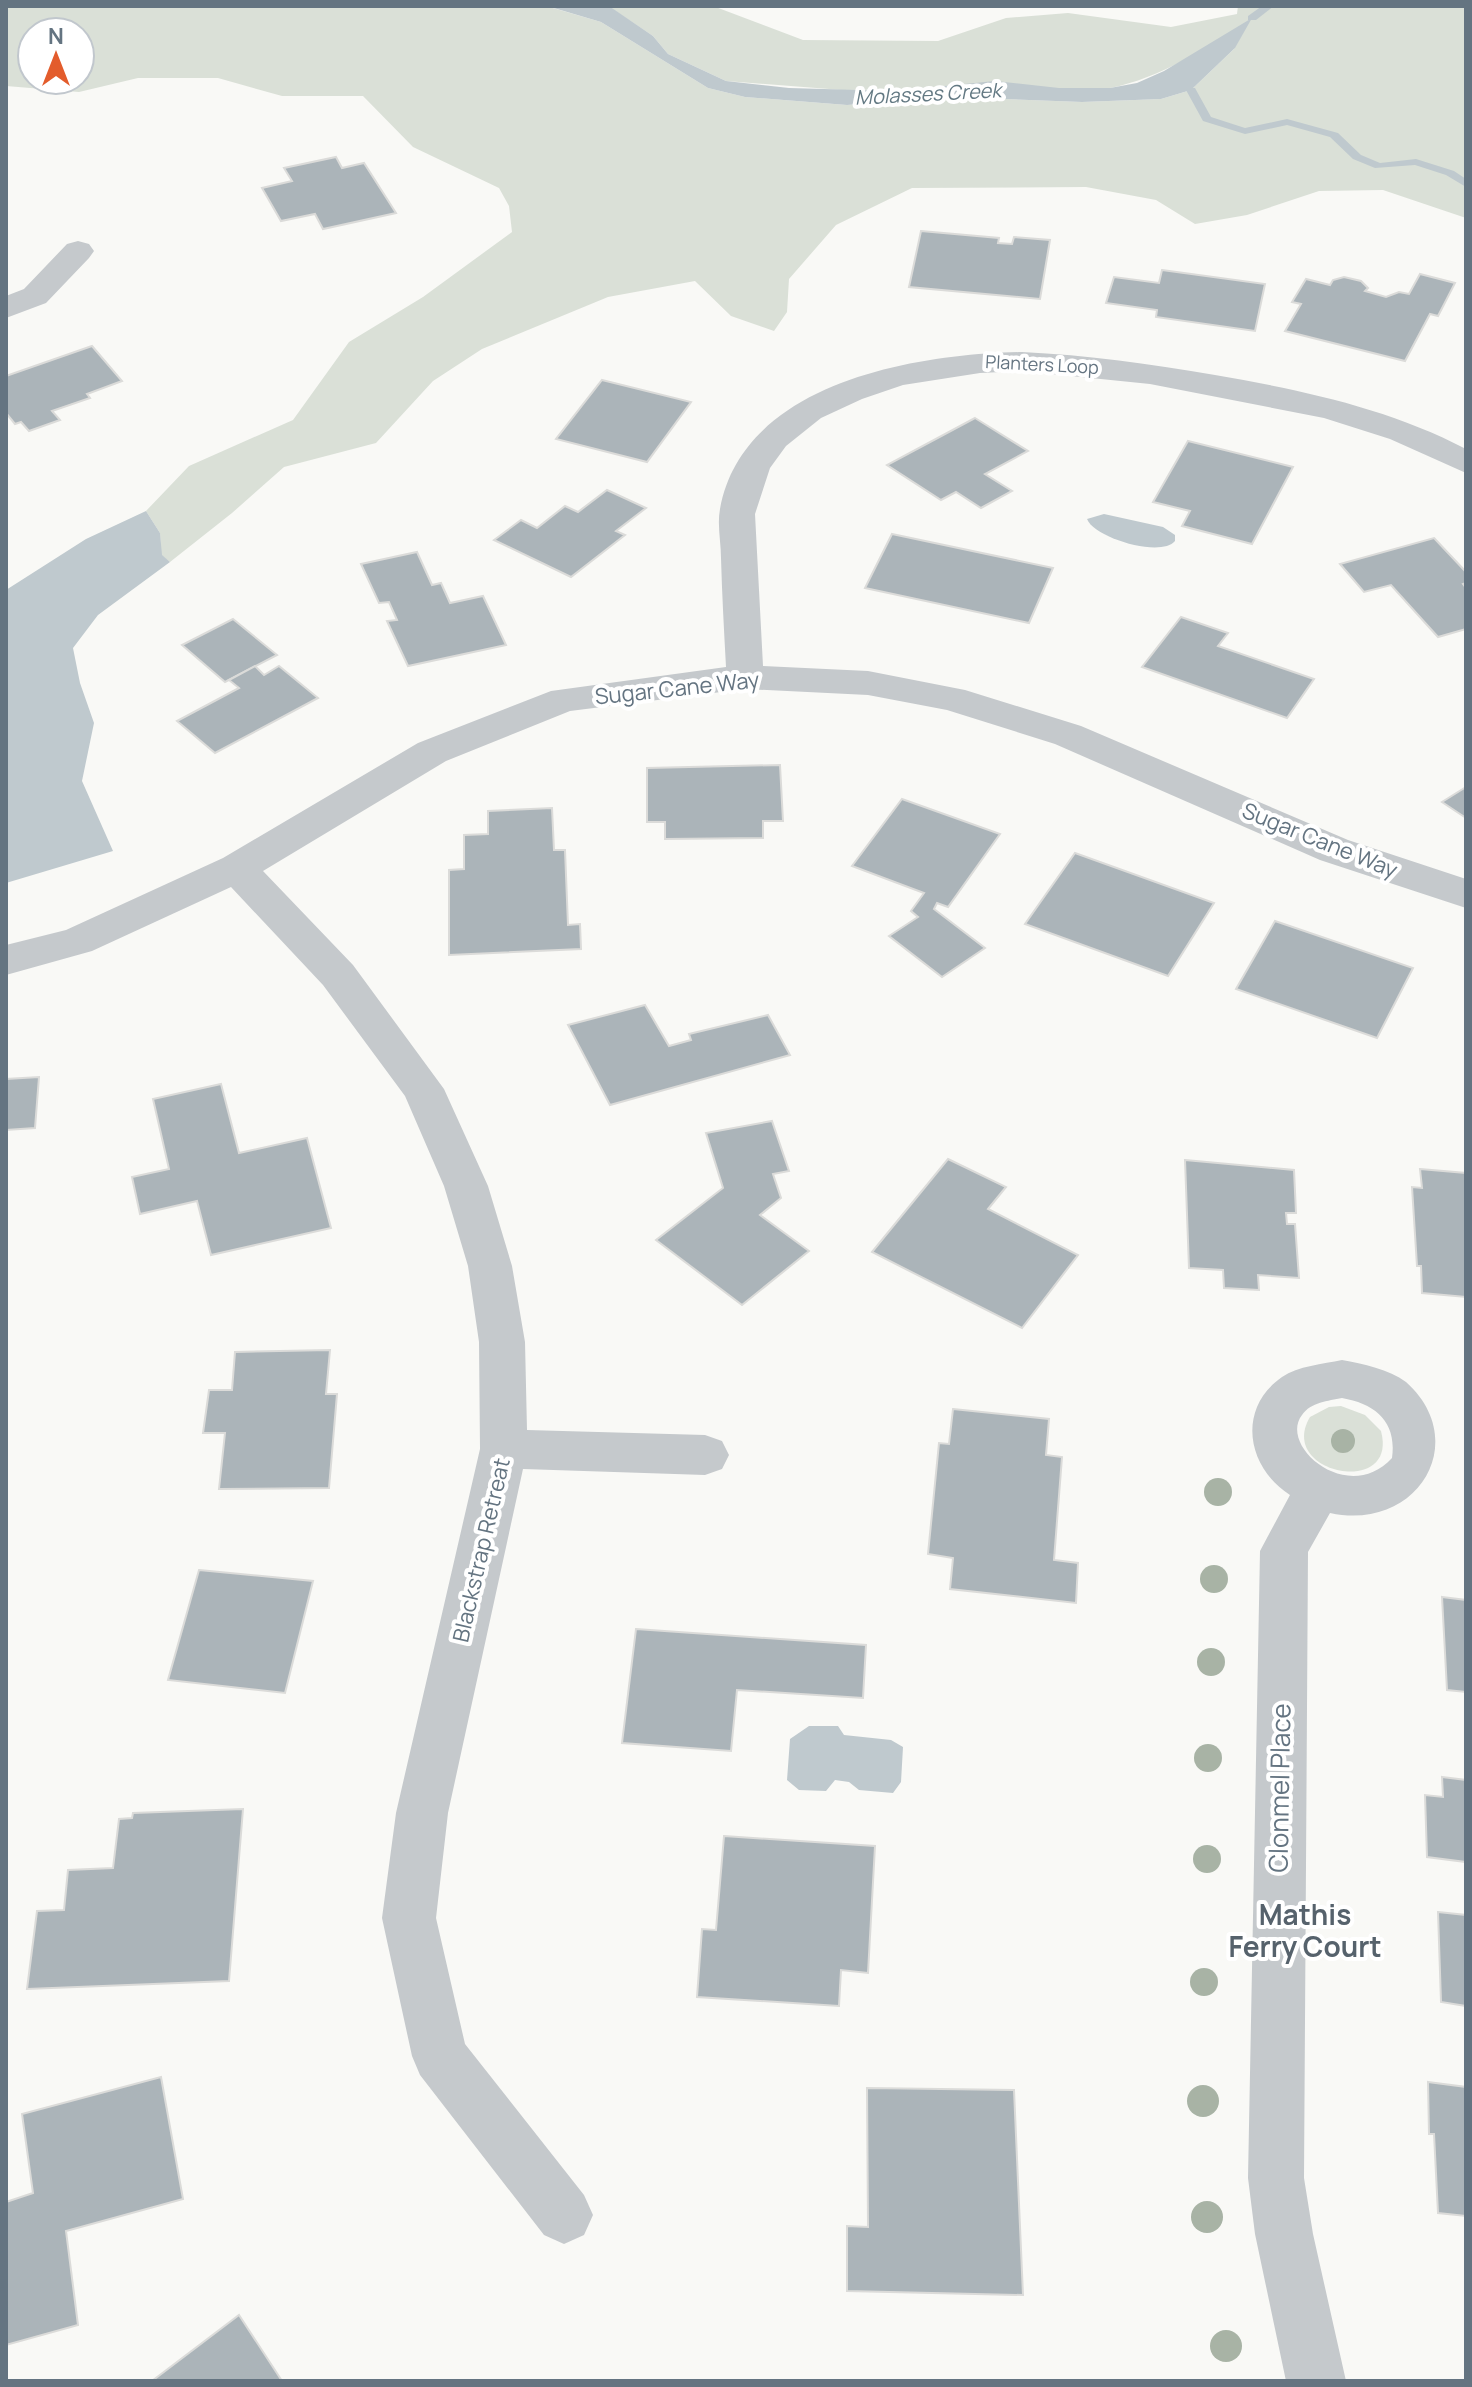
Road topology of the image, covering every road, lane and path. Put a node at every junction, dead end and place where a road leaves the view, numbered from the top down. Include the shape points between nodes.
1 (78, 251) dead end
2 (6, 308) edge
3 (1466, 463) edge
4 (745, 677) junction
5 (237, 868) junction
6 (1466, 894) edge
7 (6, 960) edge
8 (504, 1449) junction
9 (705, 1455) dead end
10 (1318, 1489) dead end
11 (564, 2215) dead end
12 (1316, 2381) edge

1 - 2 street via 35,296
3 - 4 street, Planters Loop via 1433,443 1373,420 1311,403 1143,373 998,360 936,365 880,380 823,402 778,433 756,464 737,511
4 - 5 street, Sugar Cane Way via 564,700 432,752
4 - 6 street, Sugar Cane Way via 868,683 952,699 1068,735 1334,850
5 - 7 street, Sugar Cane Way via 78,941
5 - 8 street, Blackstrap Retreat via 338,975 423,1089 466,1186 490,1266 502,1342
8 - 9 street
8 - 11 street, Blackstrap Retreat via 422,1813 409,1918 440,2056
10 - 12 street, Clonmel Place via 1284,1551 1276,2178

